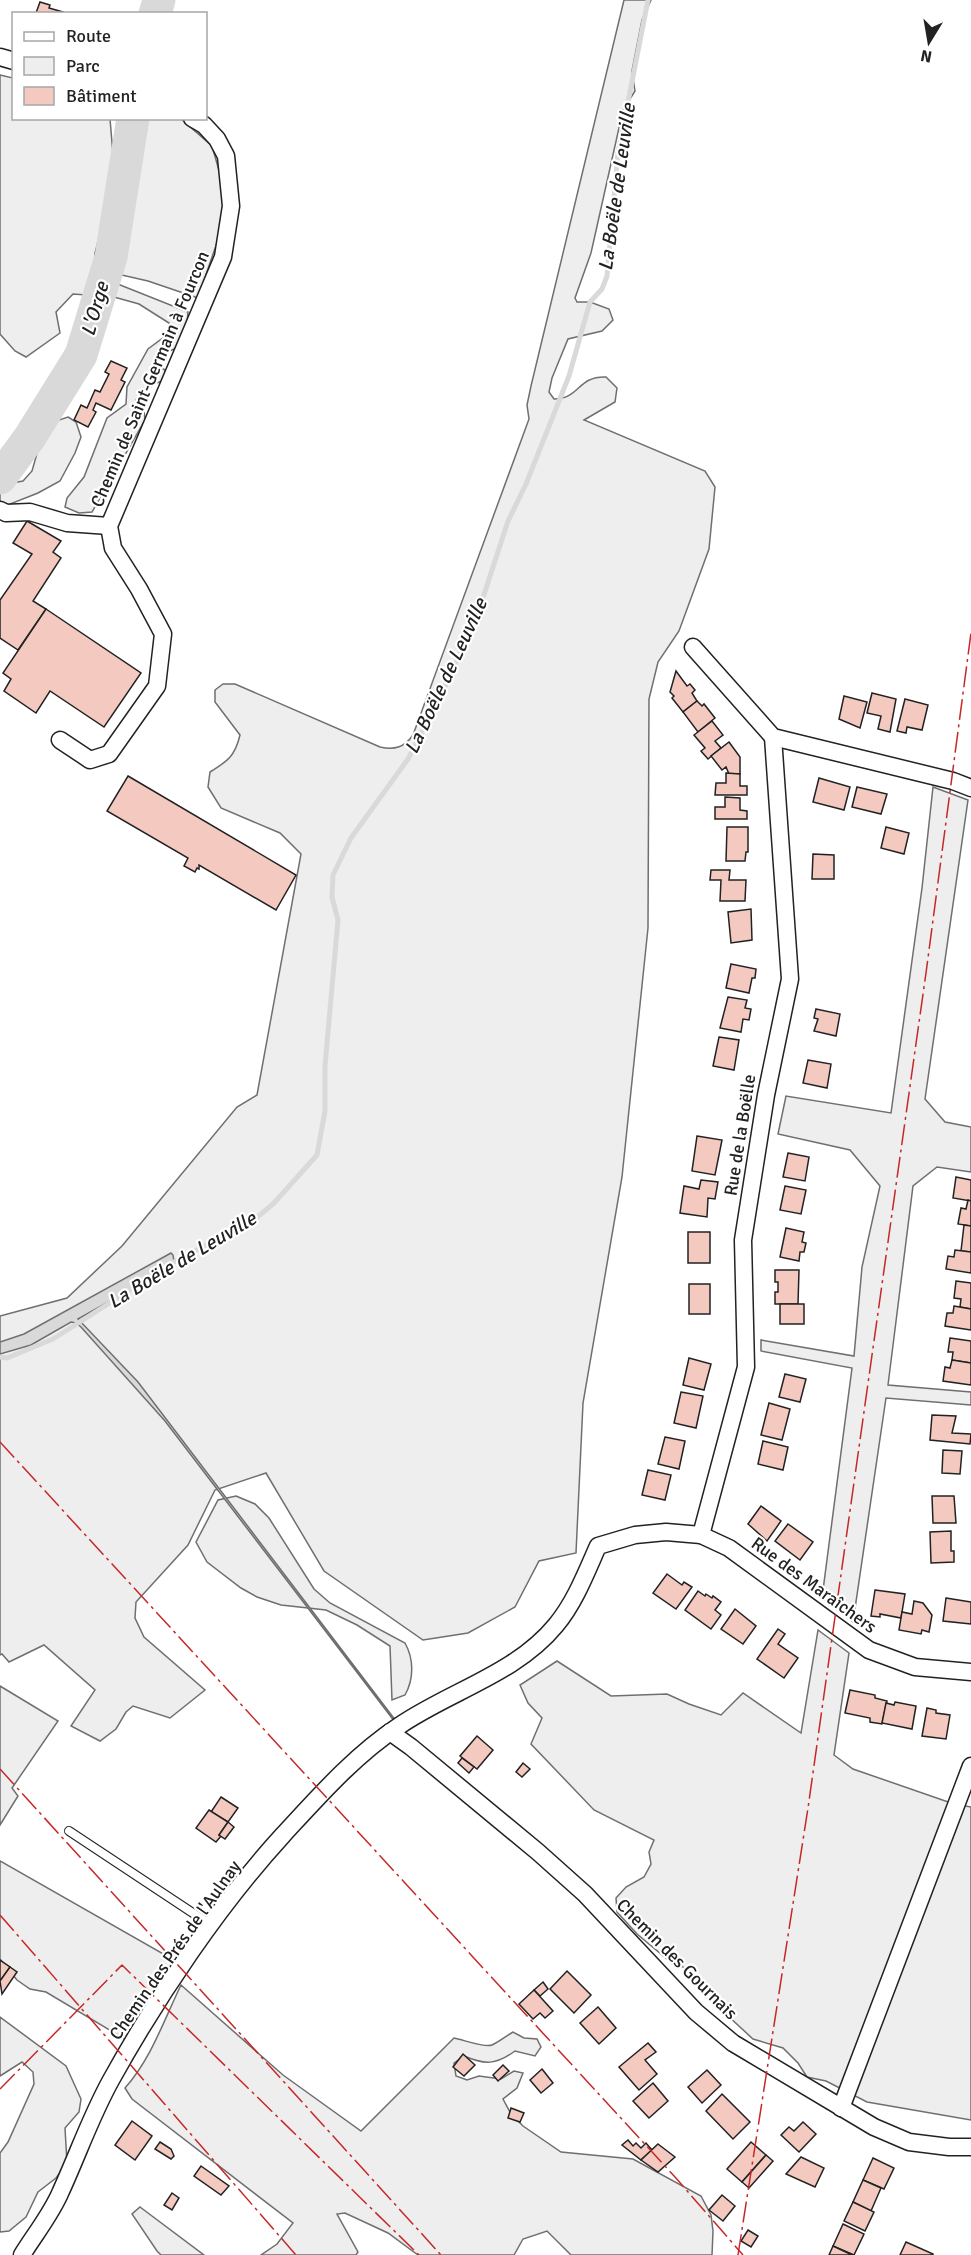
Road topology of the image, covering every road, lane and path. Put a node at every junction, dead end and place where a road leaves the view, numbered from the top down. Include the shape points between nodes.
1 (195, 120) edge
2 (0, 510) edge
3 (110, 526) junction
4 (693, 646) dead end
5 (773, 737) junction
6 (60, 740) dead end
7 (971, 788) edge
8 (635, 1535) joint
9 (701, 1535) junction
10 (971, 1672) edge
11 (390, 1732) junction
12 (971, 1766) edge
13 (69, 1831) dead end
14 (212, 1925) junction
15 (841, 2108) junction
16 (971, 2147) edge
17 (22, 2255) edge

1 - 3 street, Chemin de Saint-Germain à Fourcon via 217,139 226,156 231,206 226,246
2 - 3 street, Chemin de Saint-Germain à Fourcon via 30,512 68,523
3 - 6 street, Chemin de Saint-Germain à Fourcon via 113,548 163,634 157,686 109,754 90,760
4 - 5 street
5 - 7 street
5 - 9 street, Rue de la Boëlle via 790,979 766,1095 743,1240 746,1367
8 - 9 street, Rue des Maraîchers
8 - 11 street, Chemin des Prés de l'Aulnay via 598,1546 579,1590 537,1645
9 - 10 street, Rue des Maraîchers via 729,1548 869,1650 915,1667
11 - 14 street, Chemin des Prés de l'Aulnay via 353,1761 282,1836
11 - 15 street, Chemin des Gournais via 585,1894 696,2012 726,2036
12 - 15 street
13 - 14 lane
14 - 17 street, Chemin des Prés de l'Aulnay via 148,2015 86,2130 61,2194
15 - 16 street, Chemin des Gournais via 909,2142

